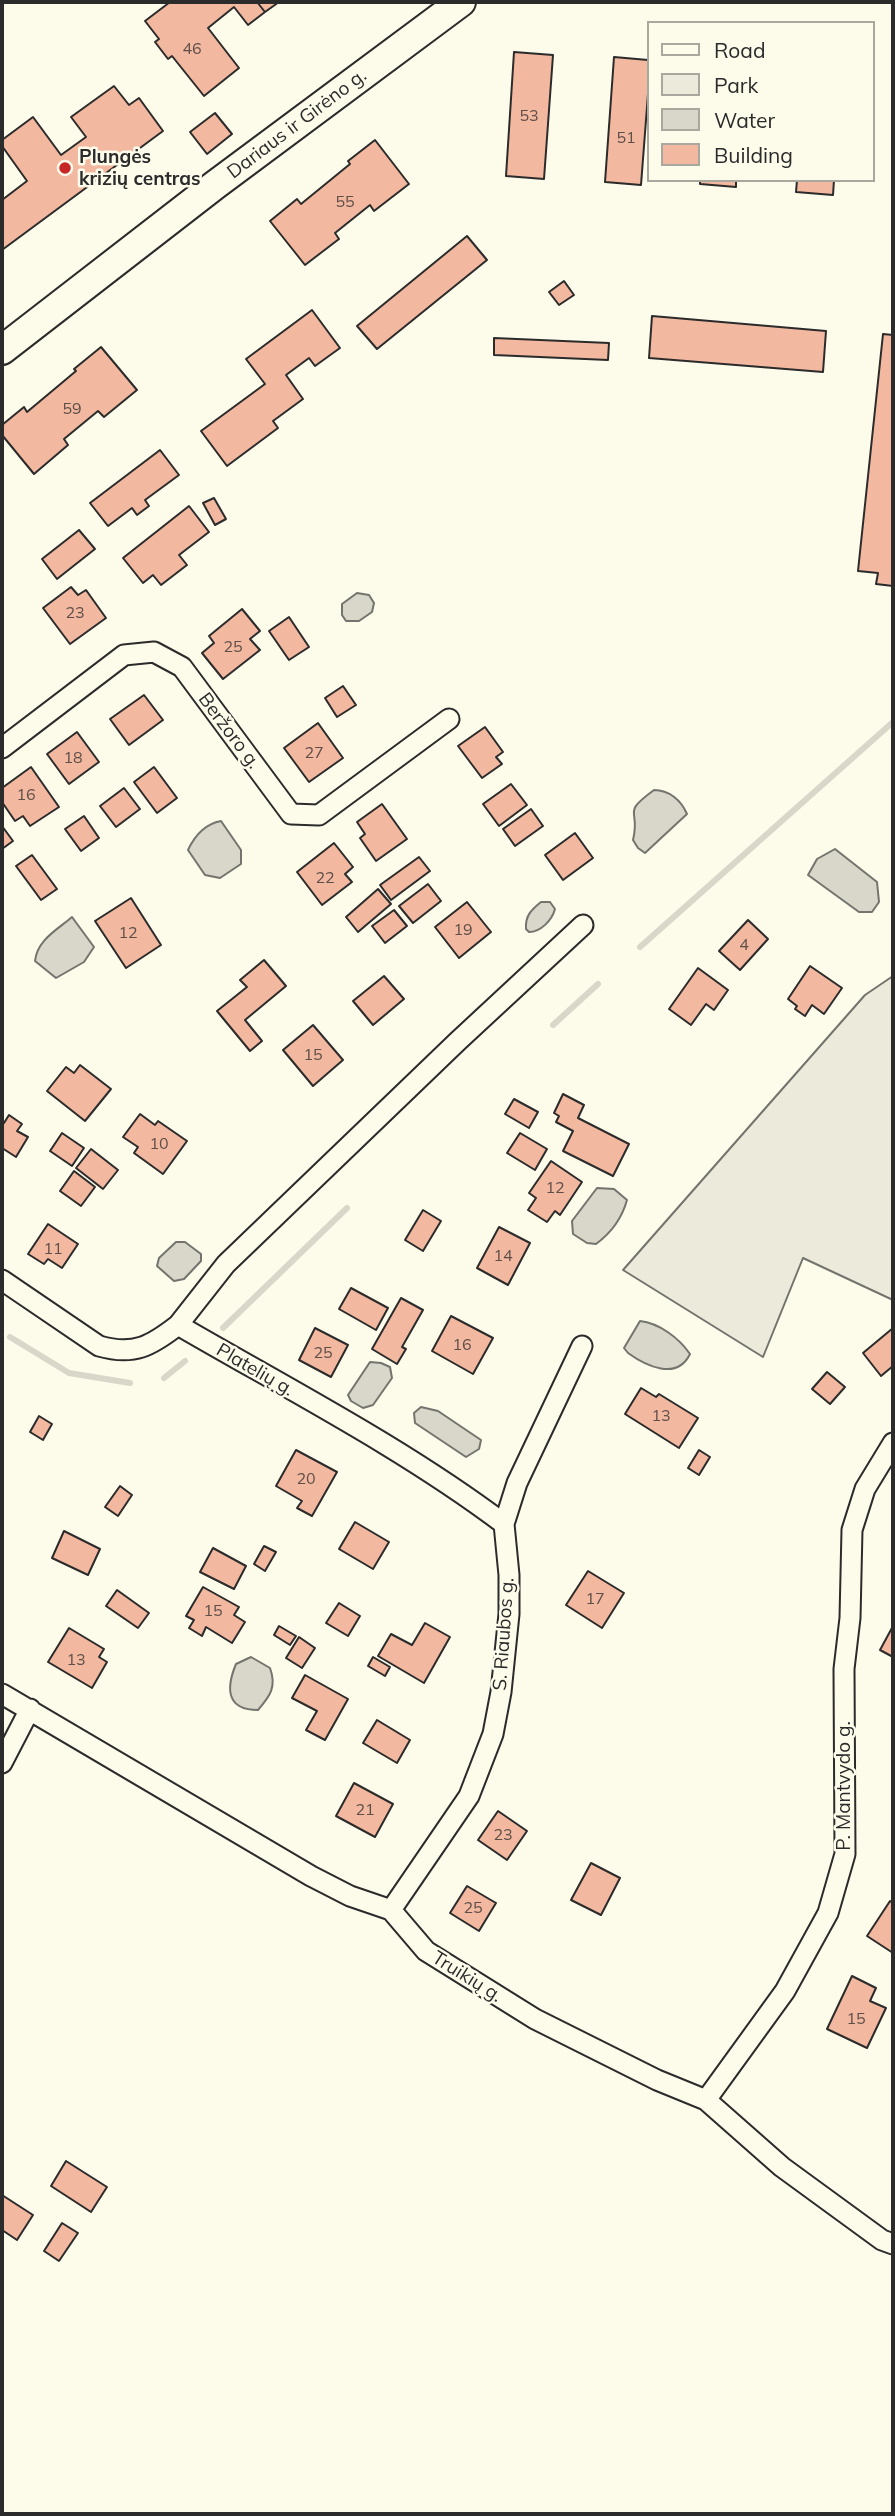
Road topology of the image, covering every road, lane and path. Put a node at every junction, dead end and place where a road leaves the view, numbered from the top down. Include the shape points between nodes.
1 (461, 2) edge
2 (2, 350) edge
3 (449, 719) dead end
4 (2, 748) edge
5 (583, 925) dead end
6 (2, 1280) edge
7 (178, 1325) junction
8 (582, 1346) dead end
9 (893, 1443) edge
10 (504, 1524) junction
11 (2, 1694) edge
12 (30, 1709) junction
13 (2, 1763) edge
14 (391, 1910) junction
15 (706, 2100) junction
16 (893, 2244) edge

1 - 2 main road, Dariaus ir Girėno g.
3 - 4 street, Beržoro g. via 319,815 291,814 181,667 154,652 124,655
5 - 7 street via 226,1264
6 - 7 street via 99,1346 115,1351 132,1351 156,1342
7 - 10 street, Platelių g. via 405,1457
8 - 10 street, S. Riaubos g. via 517,1483
9 - 15 street, P. Mantvydo g. via 865,1489 852,1530 844,1669 845,1854 828,1913 785,1991
10 - 14 street, S. Riaubos g. via 509,1614 493,1734 469,1796
11 - 12 street
12 - 13 street
12 - 14 street via 311,1876
14 - 15 street, Truikių g. via 426,1951 534,2019
15 - 16 street, Truikių g. via 782,2167

